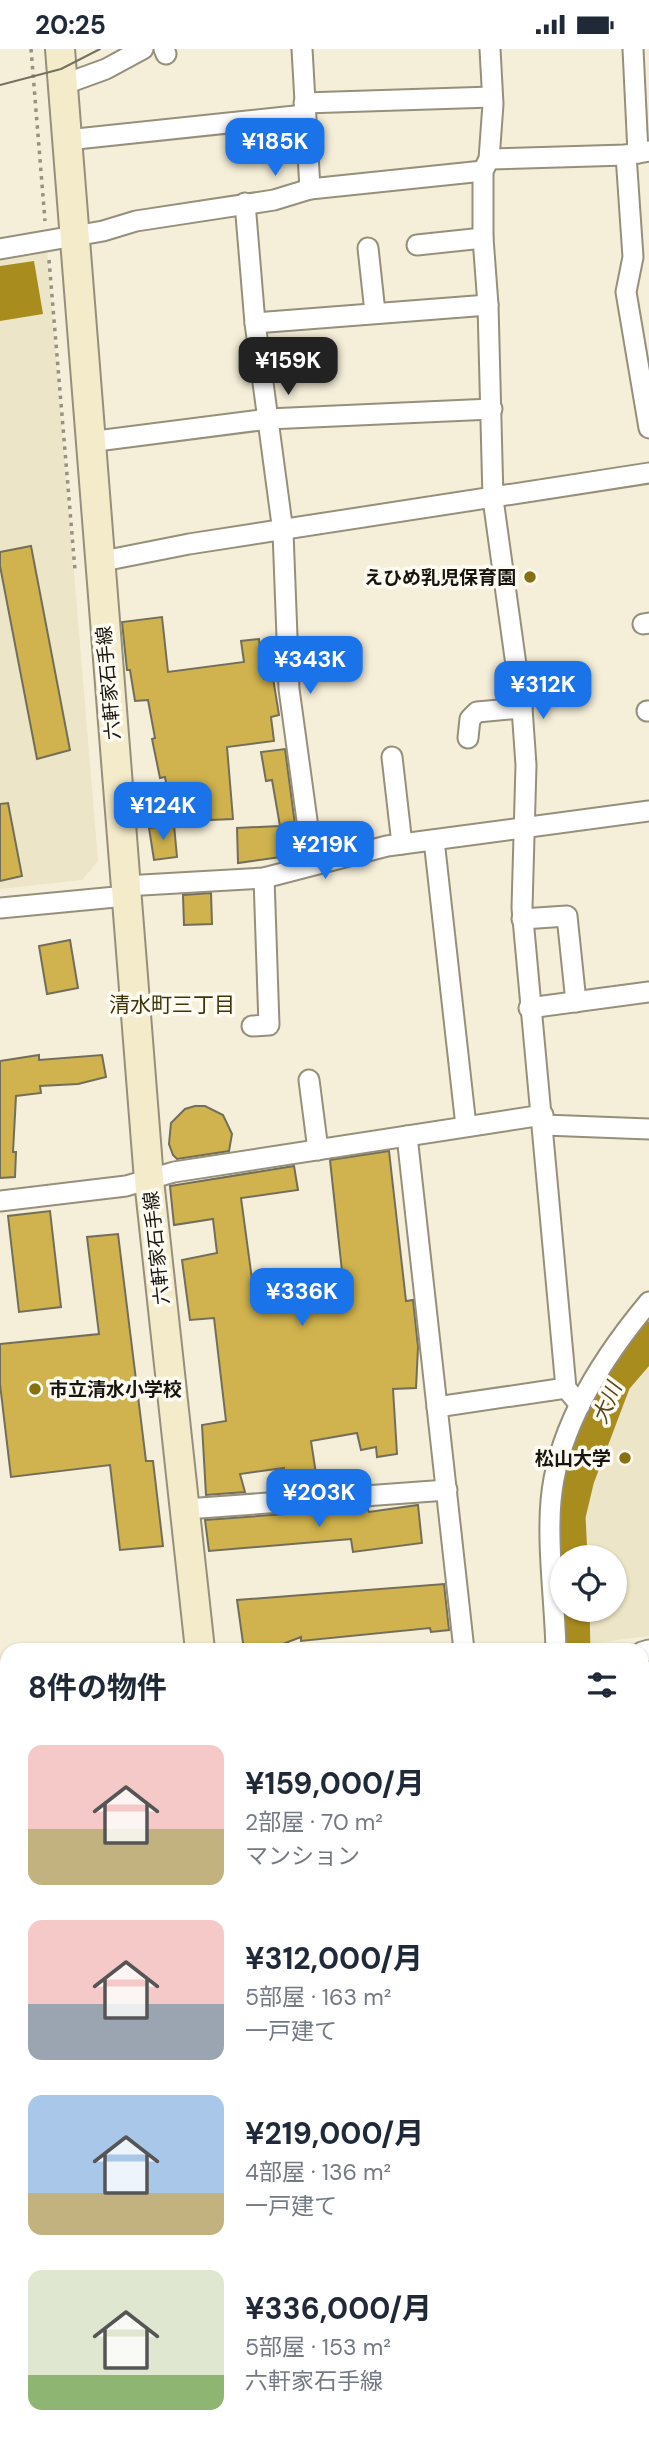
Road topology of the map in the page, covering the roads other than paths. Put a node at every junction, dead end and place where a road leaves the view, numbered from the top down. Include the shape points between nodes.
1 (60, 49) edge
2 (143, 49) edge
3 (302, 49) edge
4 (490, 49) edge
5 (633, 49) edge
6 (62, 85) junction
7 (492, 97) junction
8 (304, 109) junction
9 (67, 140) junction
10 (638, 153) edge
11 (486, 165) junction
12 (310, 189) junction
13 (245, 203) junction
14 (73, 236) junction
15 (483, 238) junction
16 (417, 245) dead end
17 (368, 248) dead end
18 (0, 249) edge
19 (488, 305) junction
20 (375, 312) junction
21 (255, 323) junction
22 (492, 408) junction
23 (268, 419) junction
24 (649, 428) edge
25 (89, 442) junction
26 (649, 473) edge
27 (493, 499) junction
28 (283, 532) junction
29 (98, 562) junction
30 (522, 708) junction
31 (468, 738) dead end
32 (392, 757) dead end
33 (649, 811) edge
34 (522, 830) junction
35 (434, 840) junction
36 (402, 844) junction
37 (313, 863) junction
38 (264, 878) junction
39 (125, 891) junction
40 (0, 908) edge
41 (522, 919) junction
42 (649, 992) edge
43 (576, 1002) junction
44 (529, 1008) junction
45 (252, 1026) dead end
46 (309, 1080) dead end
47 (544, 1120) junction
48 (466, 1126) junction
49 (649, 1129) edge
50 (407, 1136) junction
51 (318, 1150) junction
52 (149, 1180) junction
53 (0, 1201) edge
54 (649, 1302) edge
55 (566, 1388) junction
56 (580, 1405) junction
57 (437, 1407) junction
58 (447, 1490) junction
59 (186, 1509) junction
60 (199, 1643) edge
61 (463, 1643) edge
62 (556, 1643) edge

1 - 6 main road, 六軒家石手線
2 - 6 street
3 - 8 street
4 - 7 street
5 - 10 street
6 - 9 main road, 六軒家石手線
7 - 8 street
7 - 11 street
8 - 9 street
8 - 12 street
9 - 14 main road, 六軒家石手線
10 - 11 street
10 - 24 street via 626,292
11 - 12 street
11 - 15 street
12 - 13 street
13 - 14 street
13 - 21 street
14 - 18 street
14 - 25 main road, 六軒家石手線
15 - 16 street
15 - 19 street
17 - 20 street
19 - 20 street
19 - 22 street
20 - 21 street
21 - 23 street
22 - 23 street
22 - 27 street
23 - 25 street
23 - 28 street
25 - 29 main road, 六軒家石手線
26 - 27 street
27 - 28 street
27 - 30 street
28 - 29 street
28 - 37 street via 289,689
29 - 39 main road, 六軒家石手線
30 - 31 street via 477,712 470,719
30 - 34 street via 526,765
32 - 36 street
33 - 34 street
34 - 35 street
34 - 41 street
35 - 36 street
35 - 48 street
36 - 37 street
37 - 38 street
38 - 39 street
38 - 45 street via 270,1025
39 - 40 street
39 - 52 main road, 六軒家石手線
41 - 43 street via 567,916
41 - 44 street
42 - 43 street
43 - 44 street
44 - 47 street
46 - 51 street
47 - 48 street
47 - 49 street
47 - 55 street
48 - 50 street
50 - 51 street
50 - 57 street
51 - 52 street via 174,1172
52 - 53 street
52 - 59 main road, 六軒家石手線
54 - 56 street
55 - 56 street
55 - 57 street
56 - 62 street via 558,1458 550,1501
57 - 58 street
58 - 59 street
58 - 61 street
59 - 60 main road, 六軒家石手線

